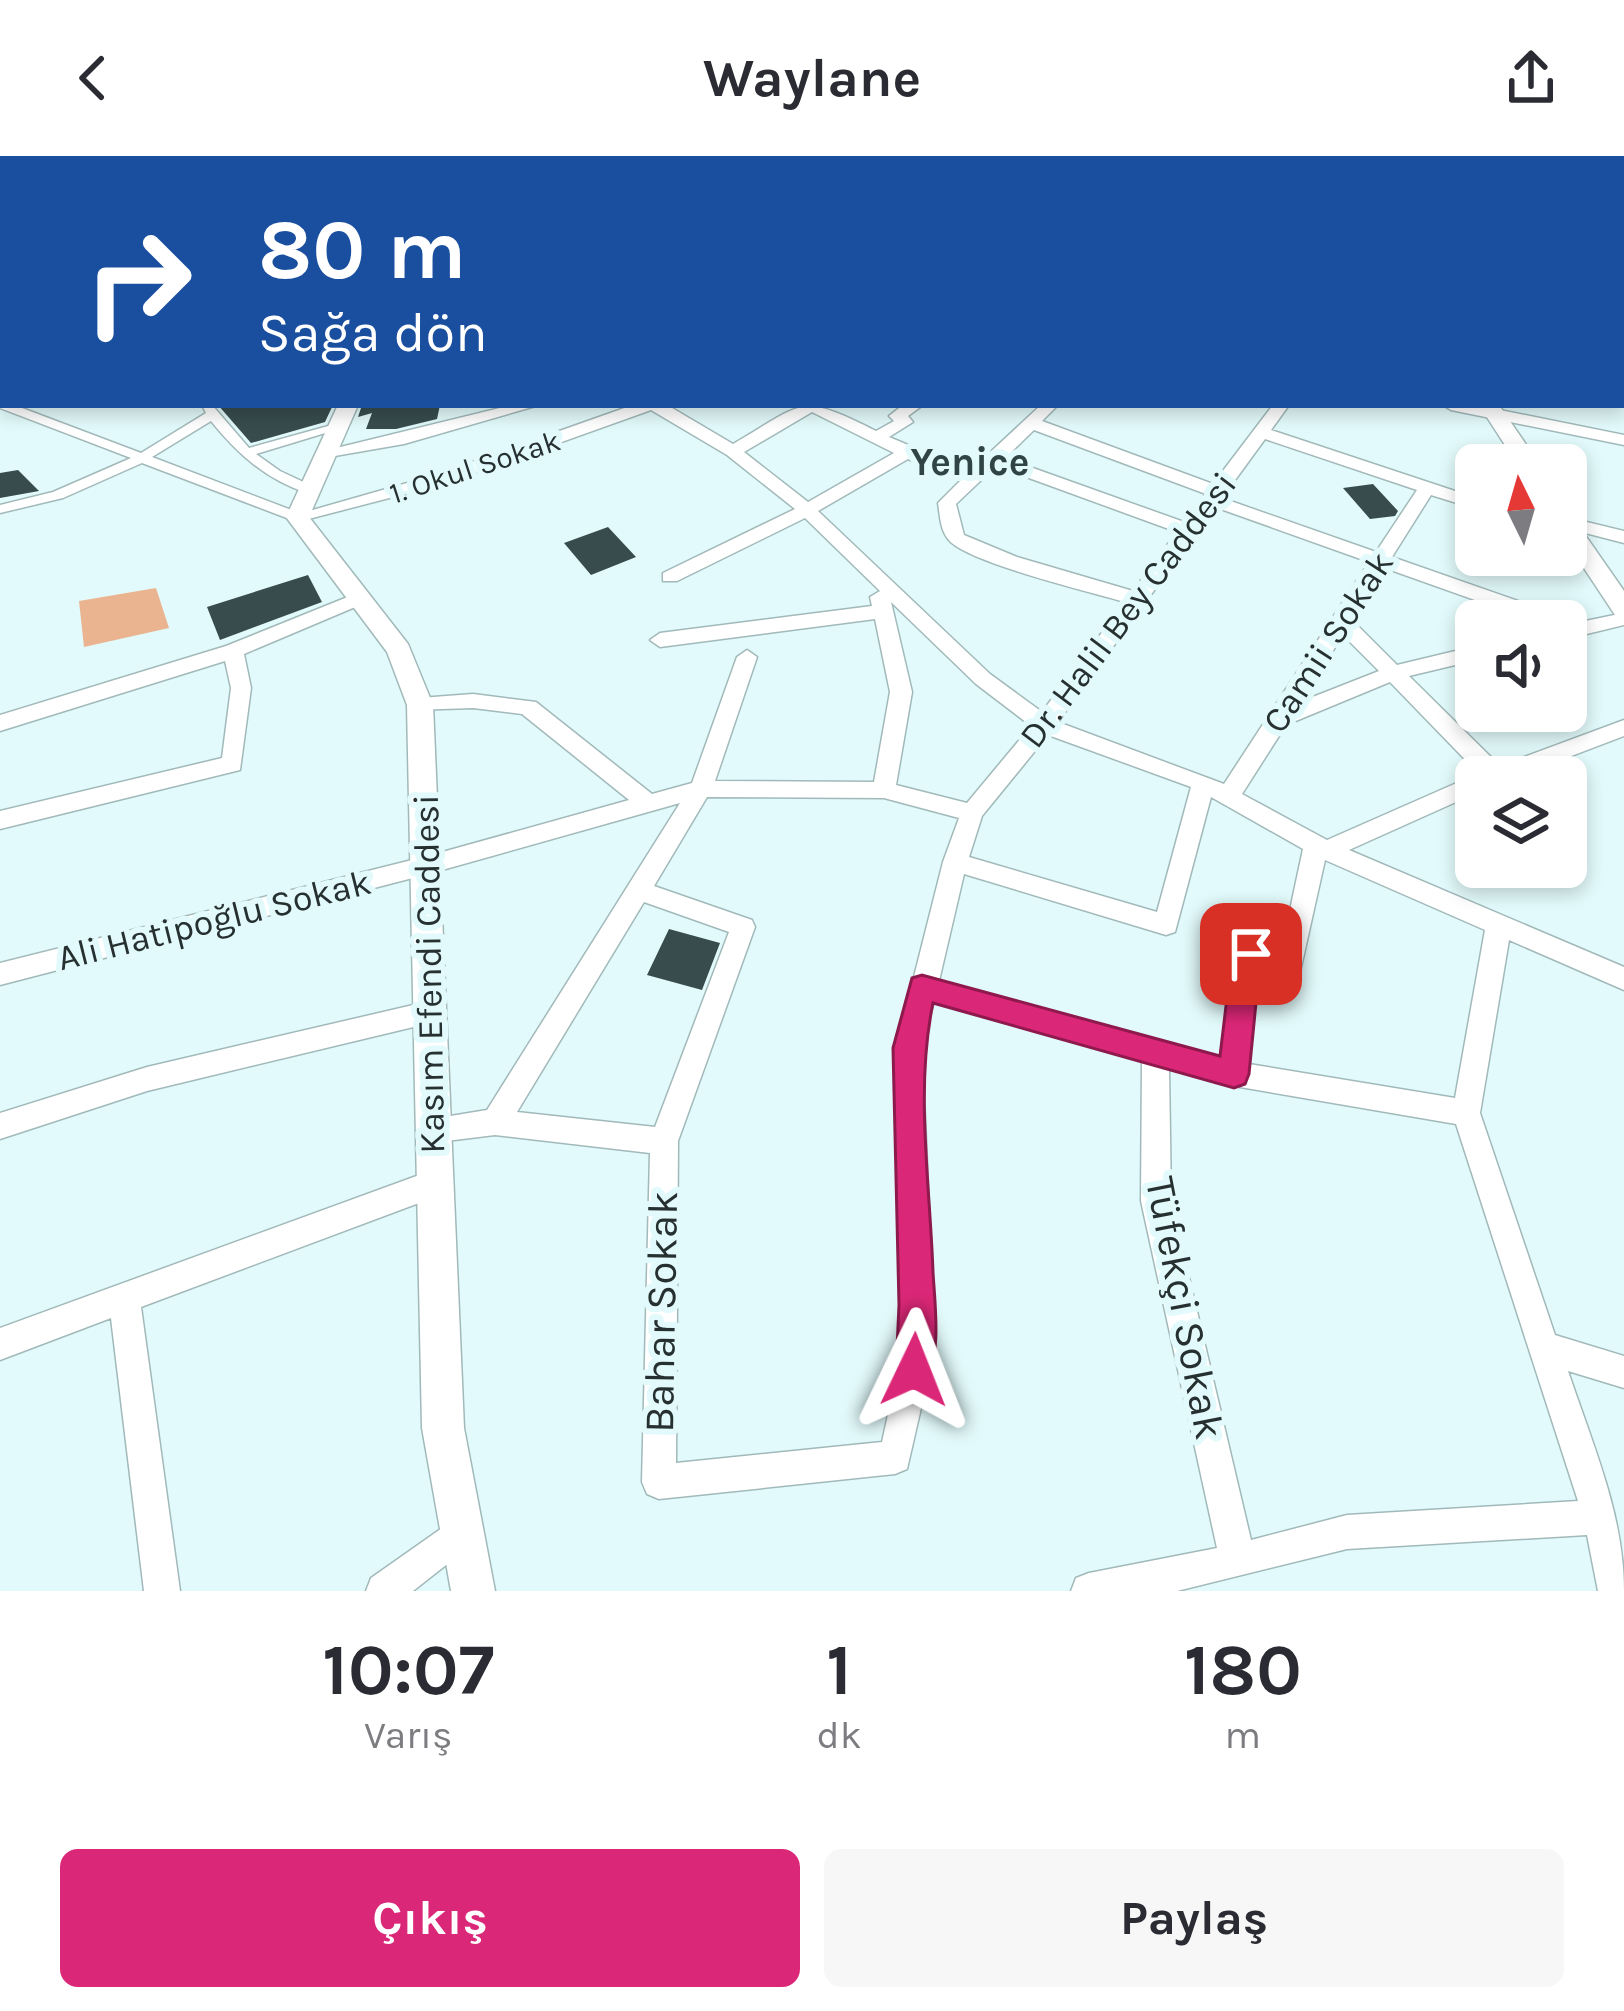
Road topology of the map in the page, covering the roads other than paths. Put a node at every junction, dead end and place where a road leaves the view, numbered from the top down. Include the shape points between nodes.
1 (23, 408) edge
2 (347, 408) edge
3 (520, 408) edge
4 (646, 408) edge
5 (660, 408) edge
6 (807, 408) edge
7 (818, 408) edge
8 (910, 408) edge
9 (1279, 408) edge
10 (209, 410) edge
11 (1492, 410) edge
12 (1038, 411) edge
13 (1553, 414) edge
14 (339, 428) junction
15 (1262, 432) junction
16 (877, 437) junction
17 (1624, 440) edge
18 (1514, 444) edge
19 (328, 452) junction
20 (733, 452) junction
21 (245, 453) junction
22 (908, 453) junction
23 (146, 458) junction
24 (995, 460) junction
25 (975, 479) junction
26 (1427, 488) junction
27 (1214, 496) junction
28 (1455, 497) edge
29 (302, 503) junction
30 (0, 509) edge
31 (807, 510) junction
32 (1587, 528) edge
33 (1188, 530) junction
34 (1624, 537) edge
35 (1587, 554) edge
36 (1382, 559) junction
37 (670, 577) dead end
38 (875, 577) junction
39 (360, 598) junction
40 (1136, 599) junction
41 (1496, 600) edge
42 (1624, 610) edge
43 (884, 611) junction
44 (1624, 619) edge
45 (1341, 621) junction
46 (1587, 626) edge
47 (660, 640) dead end
48 (233, 652) junction
49 (748, 657) dead end
50 (1455, 658) edge
51 (1393, 673) junction
52 (420, 705) junction
53 (1279, 719) junction
54 (0, 723) edge
55 (1044, 724) junction
56 (1624, 728) edge
57 (1475, 756) edge
58 (1549, 756) edge
59 (1203, 783) junction
60 (701, 789) junction
61 (884, 790) junction
62 (1455, 793) edge
63 (1229, 795) junction
64 (647, 802) junction
65 (972, 812) junction
66 (0, 820) edge
67 (1321, 848) junction
68 (955, 862) junction
69 (428, 865) junction
70 (638, 890) junction
71 (1499, 925) junction
72 (0, 974) edge
73 (1624, 979) edge
74 (922, 987) junction
75 (426, 1013) junction
76 (1155, 1053) junction
77 (1234, 1074) junction
78 (1466, 1113) junction
79 (495, 1122) junction
80 (0, 1126) edge
81 (430, 1130) junction
82 (664, 1141) junction
83 (433, 1184) junction
84 (124, 1297) junction
85 (0, 1344) edge
86 (1542, 1347) junction
87 (1624, 1372) edge
88 (1612, 1524) edge
89 (462, 1531) junction
90 (1238, 1561) junction
91 (162, 1591) edge
92 (384, 1591) edge
93 (473, 1591) edge
94 (1089, 1591) edge
95 (1616, 1591) edge

1 - 23 street
2 - 14 street
3 - 19 street
4 - 29 street, 1. Okul Sokak via 441,479
5 - 20 street
6 - 20 street
7 - 16 street
8 - 16 street via 897,416 905,422
9 - 15 street, Dr. Halil Bey Caddesi
10 - 21 street
10 - 23 street
11 - 13 street
11 - 18 street
12 - 24 street
12 - 27 street
13 - 17 street
14 - 19 street
14 - 21 street
15 - 26 street
15 - 27 street, Dr. Halil Bey Caddesi
16 - 22 street
19 - 29 street
20 - 31 street
21 - 29 street
22 - 25 street
22 - 31 street
23 - 29 street
23 - 30 street via 74,493
24 - 25 street
24 - 33 street
25 - 40 street via 947,503 959,543
26 - 28 street
26 - 36 street, Camii Sokak
27 - 33 street, Dr. Halil Bey Caddesi
27 - 36 street
29 - 39 street, Kasım Efendi Caddesi
31 - 37 street
31 - 38 street
32 - 34 street
33 - 40 street, Dr. Halil Bey Caddesi
35 - 42 street
36 - 41 street
36 - 45 street, Camii Sokak
38 - 43 street
38 - 55 street via 983,679
39 - 48 street
39 - 52 street, Kasım Efendi Caddesi via 399,650
40 - 55 street, Dr. Halil Bey Caddesi
43 - 47 street
43 - 61 street via 901,692
44 - 46 street
45 - 51 street
45 - 53 street, Camii Sokak
48 - 54 street
48 - 66 street via 241,688 232,764
49 - 60 street
50 - 51 street
51 - 53 street
51 - 57 street
52 - 64 street via 529,707
52 - 69 street, Kasım Efendi Caddesi
53 - 63 street, Camii Sokak
55 - 59 street
55 - 65 street, Dr. Halil Bey Caddesi
56 - 58 street
59 - 63 street
59 - 68 street via 1166,925
60 - 61 street, Ali Hatipoğlu Sokak
60 - 64 street, Ali Hatipoğlu Sokak
60 - 70 street
61 - 65 street, Ali Hatipoğlu Sokak
62 - 67 street
63 - 67 street
64 - 69 street, Ali Hatipoğlu Sokak
65 - 68 street
67 - 71 street
67 - 77 street via 1292,964 1246,956
68 - 74 street
69 - 72 street, Ali Hatipoğlu Sokak
69 - 75 street, Kasım Efendi Caddesi
70 - 79 street
70 - 82 street, Bahar Sokak via 743,927
71 - 73 street
71 - 78 street
74 - 76 street
74 - 82 street, Bahar Sokak via 909,1048 914,1370 895,1457 659,1482
75 - 80 street via 147,1079
75 - 81 street, Kasım Efendi Caddesi
76 - 77 street
76 - 90 street, Tüfekçi Sokak via 1156,1201
77 - 78 street
78 - 86 street
79 - 81 street, Bahar Sokak
79 - 82 street, Bahar Sokak
81 - 83 street, Kasım Efendi Caddesi
83 - 84 street
83 - 89 street, Kasım Efendi Caddesi via 443,1429
84 - 85 street
84 - 91 street
86 - 87 street
86 - 88 street
88 - 90 street via 1347,1532
88 - 95 street
89 - 92 street
89 - 93 street, Kasım Efendi Caddesi
90 - 94 street

